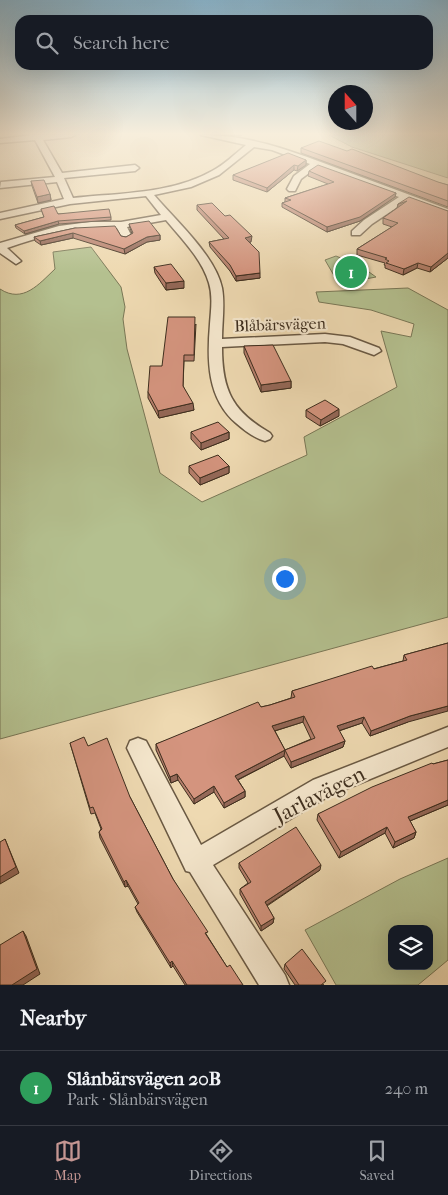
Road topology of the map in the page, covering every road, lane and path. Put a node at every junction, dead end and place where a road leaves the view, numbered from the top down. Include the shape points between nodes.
1 (31, 181) edge
2 (62, 181) edge
3 (196, 181) edge
4 (296, 181) edge
5 (362, 181) edge
6 (1, 185) edge
7 (292, 189) dead end
8 (148, 193) junction
9 (405, 198) junction
10 (70, 202) junction
11 (448, 212) edge
12 (0, 216) edge
13 (167, 217) junction
14 (121, 225) junction
15 (356, 233) dead end
16 (127, 237) edge
17 (0, 247) edge
18 (16, 261) dead end
19 (214, 343) junction
20 (374, 351) dead end
21 (265, 436) dead end
22 (448, 738) edge
23 (138, 748) dead end
24 (195, 862) junction
25 (275, 985) edge

1 - 6 street
2 - 10 street
3 - 8 street
4 - 7 street
5 - 9 street
8 - 10 street
8 - 13 street, Blåbärsvägen
9 - 11 street
9 - 15 street
10 - 12 street
13 - 14 street
13 - 19 street, Blåbärsvägen via 213,279 218,294
14 - 16 street
14 - 17 street via 90,224 64,228
17 - 18 street
19 - 20 street, Blåbärsvägen via 325,338 345,340
19 - 21 street, Blåbärsvägen via 214,368 220,391 231,411 246,426
22 - 24 street, Jarlavägen via 321,788
23 - 24 street
24 - 25 street

